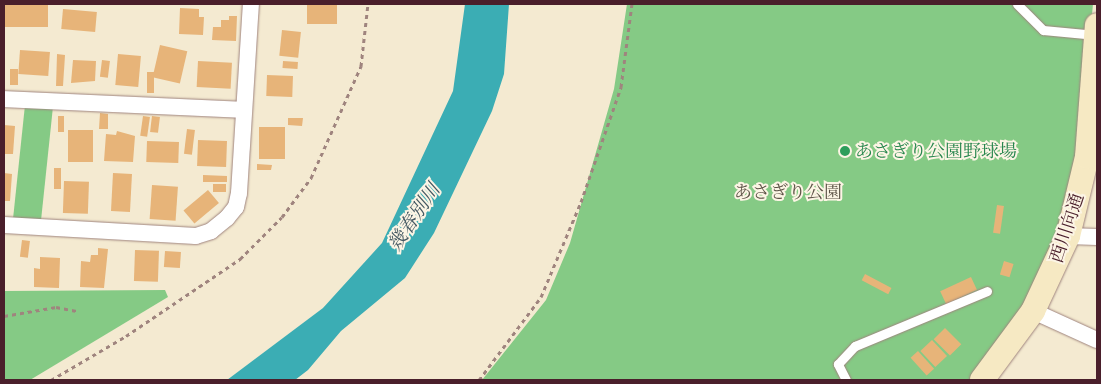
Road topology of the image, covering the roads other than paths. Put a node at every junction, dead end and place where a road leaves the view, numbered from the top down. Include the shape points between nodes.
1 (251, 4) edge
2 (1017, 4) edge
3 (1097, 30) edge
4 (4, 99) edge
5 (1095, 99) edge
6 (244, 110) junction
7 (4, 225) edge
8 (1068, 236) junction
9 (1097, 237) edge
10 (987, 291) dead end
11 (1033, 311) junction
12 (1097, 340) edge
13 (846, 380) edge
14 (982, 380) edge

1 - 6 street
2 - 3 lane via 1043,30
3 - 5 street, 西川向通
4 - 6 street
5 - 8 street, 西川向通 via 1087,157
6 - 7 street via 236,207 211,231 196,236
8 - 9 street
8 - 11 street, 西川向通
10 - 13 lane via 855,346 838,364
11 - 12 street
11 - 14 street, 西川向通

